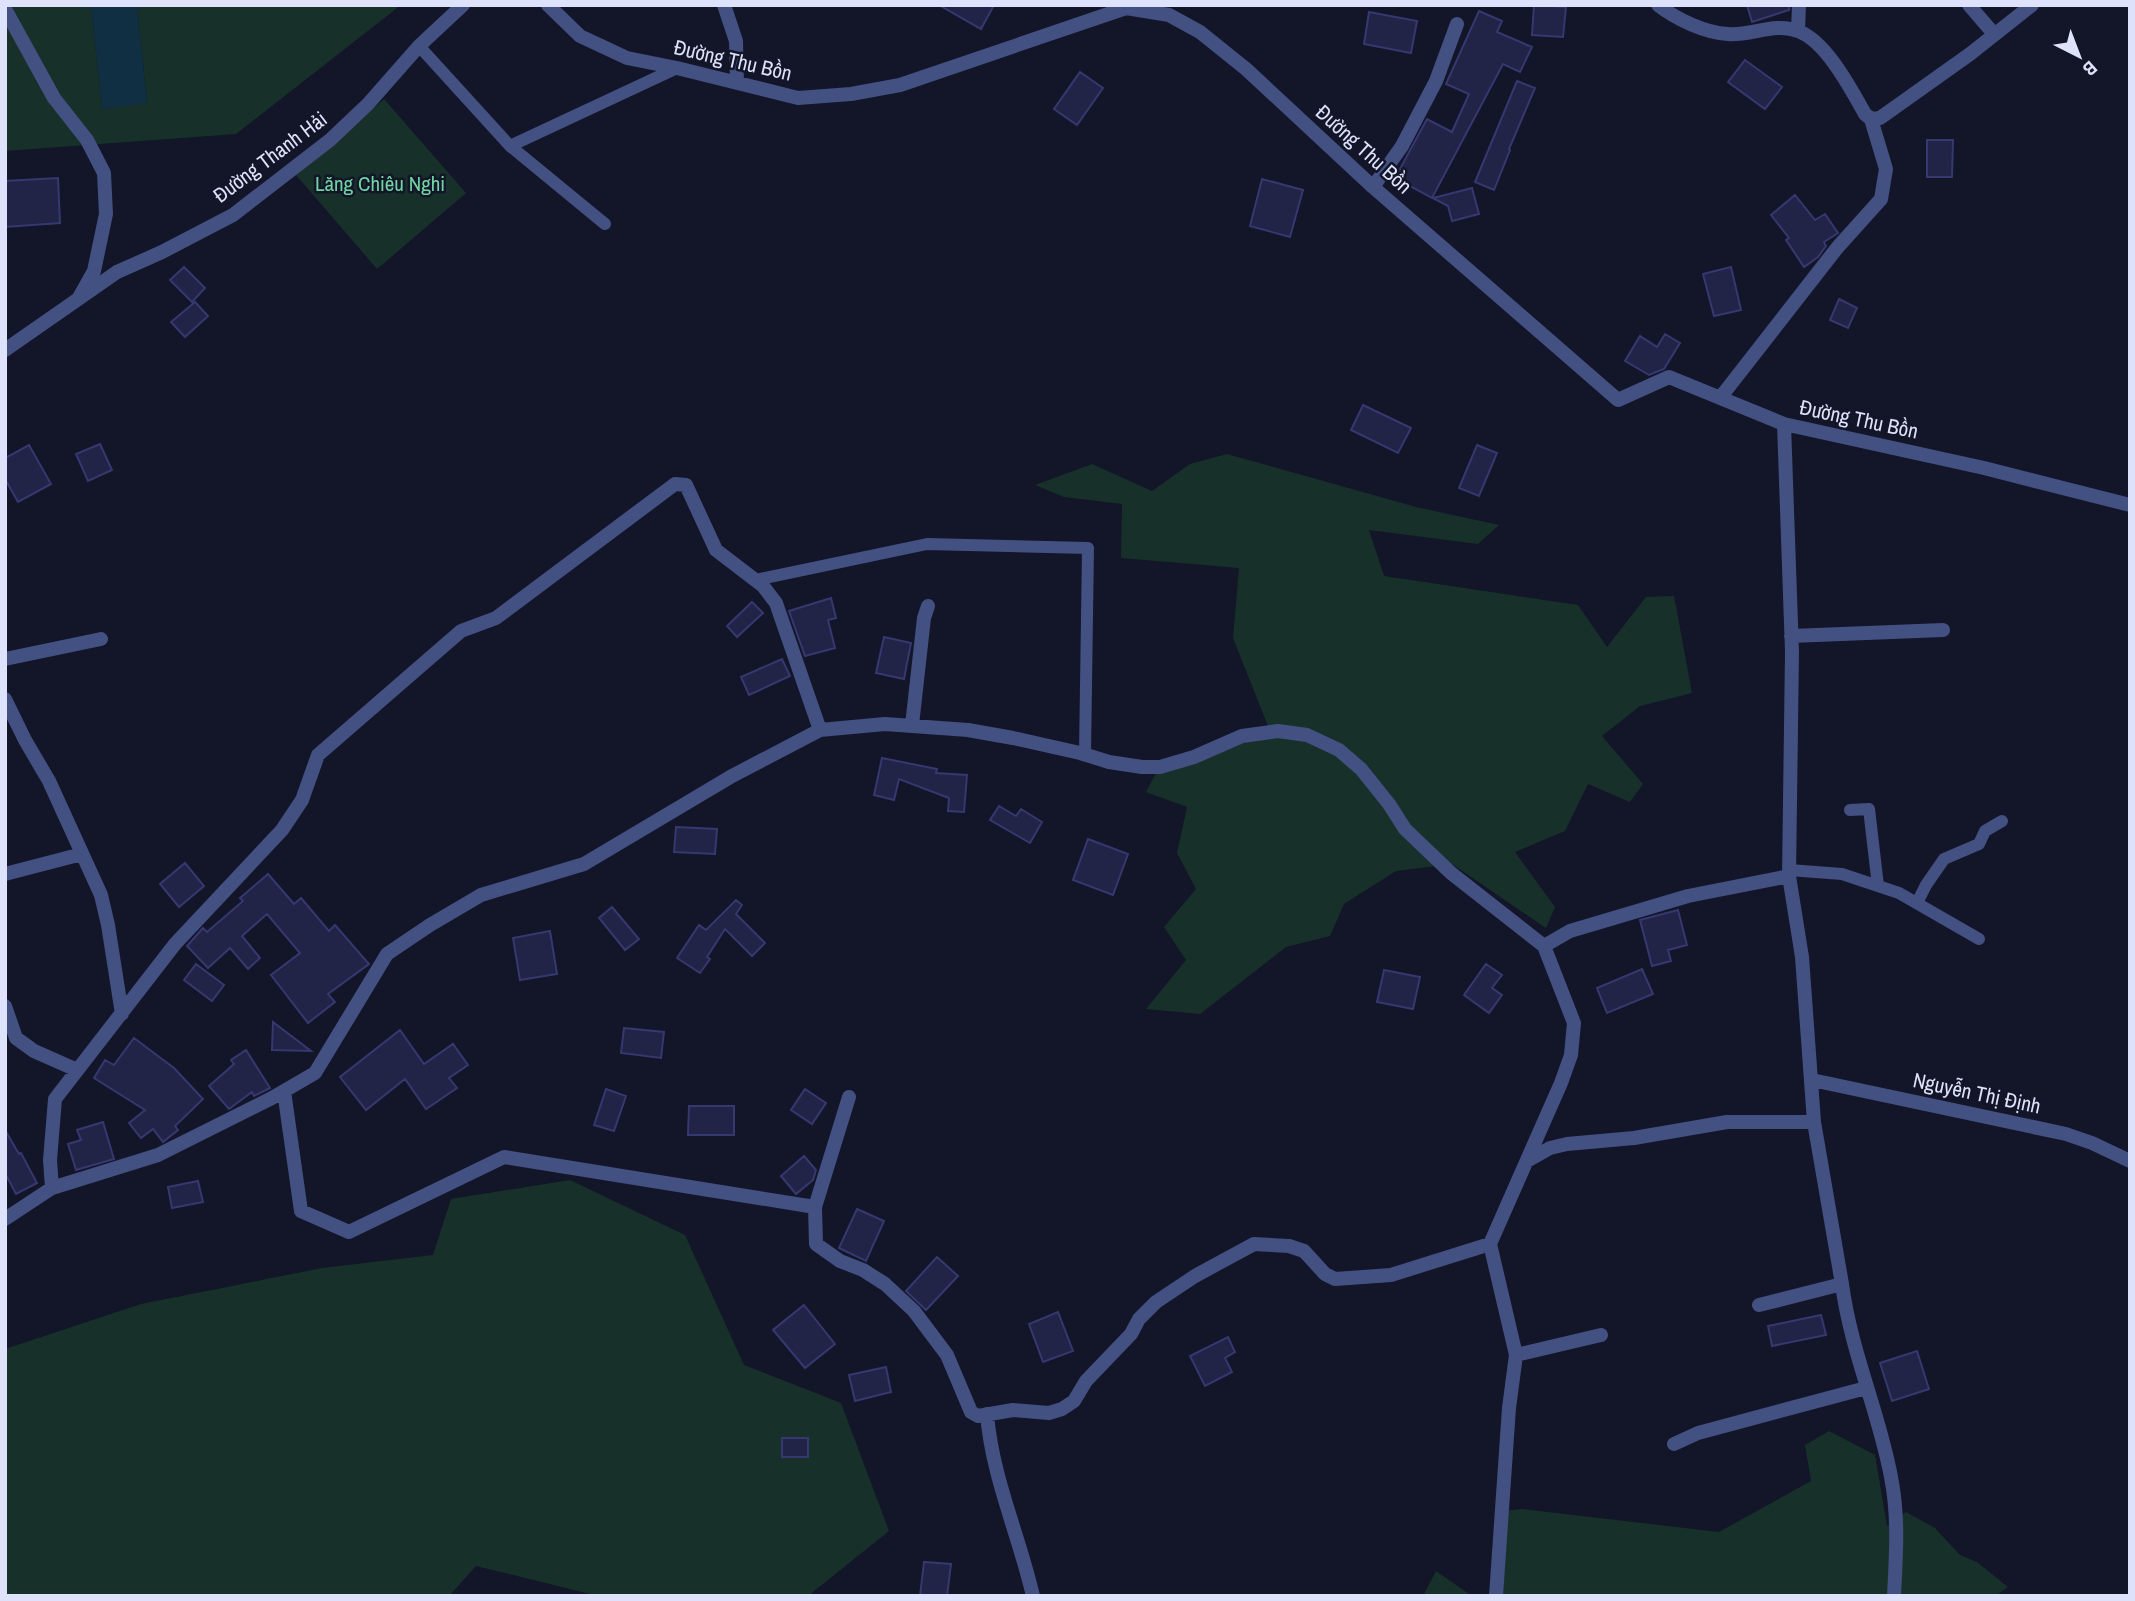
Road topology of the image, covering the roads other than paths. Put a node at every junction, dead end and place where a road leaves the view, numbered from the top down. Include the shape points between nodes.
1 (463, 5) edge
2 (548, 5) edge
3 (724, 5) edge
4 (1658, 5) edge
5 (1799, 5) edge
6 (1969, 5) edge
7 (2032, 5) edge
8 (5, 9) edge
9 (1457, 24) dead end
10 (1798, 31) junction
11 (1994, 34) junction
12 (419, 46) junction
13 (677, 68) junction
14 (737, 83) junction
15 (1871, 119) junction
16 (510, 146) junction
17 (1373, 187) junction
18 (605, 224) dead end
19 (78, 300) junction
20 (5, 350) edge
21 (1720, 398) junction
22 (1784, 424) junction
23 (2130, 505) edge
24 (755, 580) junction
25 (928, 607) dead end
26 (1943, 630) dead end
27 (1791, 636) junction
28 (101, 639) dead end
29 (5, 659) edge
30 (5, 699) edge
31 (912, 725) junction
32 (820, 730) junction
33 (1085, 754) junction
34 (1850, 810) dead end
35 (2002, 821) dead end
36 (82, 854) junction
37 (1789, 873) junction
38 (5, 874) edge
39 (1878, 886) junction
40 (1917, 903) junction
41 (1979, 939) dead end
42 (1544, 946) junction
43 (5, 1006) edge
44 (122, 1014) junction
45 (77, 1070) junction
46 (1812, 1080) junction
47 (284, 1091) junction
48 (849, 1097) dead end
49 (1814, 1122) junction
50 (1527, 1161) junction
51 (2130, 1161) edge
52 (52, 1188) junction
53 (816, 1207) junction
54 (5, 1219) edge
55 (1490, 1244) junction
56 (1842, 1284) junction
57 (1759, 1305) dead end
58 (1601, 1335) dead end
59 (1516, 1355) junction
60 (1866, 1388) junction
61 (987, 1414) junction
62 (1674, 1444) dead end
63 (1033, 1596) edge
64 (1496, 1596) edge
65 (1894, 1596) edge

1 - 12 street, Đường Thanh Hải
2 - 13 street, Đường Thu Bồn via 580,36 626,58
3 - 14 street via 736,41
4 - 10 street via 1670,14 1728,34 1771,28
5 - 10 street
6 - 11 street
7 - 11 street
8 - 19 street via 54,98 87,140 104,173 106,214 94,271
9 - 17 street via 1436,81 1402,146
10 - 15 street via 1834,61
11 - 15 street via 1880,118
12 - 16 lane
12 - 19 street, Đường Thanh Hải via 330,140 233,215 117,272
13 - 14 street, Đường Thu Bồn
13 - 16 lane
14 - 17 street, Đường Thu Bồn via 798,98 851,94 900,85 1126,8 1169,15 1200,32 1246,69
15 - 21 street via 1886,169 1881,199
16 - 18 lane
17 - 21 street, Đường Thu Bồn via 1618,400 1669,377
19 - 20 street, Đường Thanh Hải
21 - 22 street, Đường Thu Bồn
22 - 23 street, Đường Thu Bồn
22 - 27 street
24 - 32 street via 776,603
24 - 33 lane via 927,544 1088,548
24 - 44 street via 716,550 686,485 675,484 496,618 461,631 318,755 302,800 282,830 175,944
25 - 31 street
26 - 27 street
27 - 37 street
28 - 29 street
30 - 36 street
31 - 32 street
31 - 33 street via 1013,738
32 - 47 street via 584,864 481,895 430,925 387,954 315,1073
33 - 42 street via 1109,762 1160,767 1242,736 1278,731 1307,735 1339,750 1361,769 1405,829 1441,864
34 - 39 lane via 1869,809
35 - 40 lane via 1985,831 1979,844 1944,859
36 - 38 street
36 - 44 street via 106,915
37 - 39 lane via 1842,874
37 - 42 street via 1688,896 1570,931
37 - 46 street via 1802,957
39 - 40 lane
40 - 41 lane
42 - 50 street via 1574,1023 1562,1083
43 - 45 street via 16,1038
44 - 45 street
45 - 52 street via 55,1099
46 - 49 street
46 - 51 street, Nguyễn Thị Định via 2066,1134
47 - 52 street via 158,1155
47 - 53 street via 300,1211 349,1232 504,1157
48 - 53 street
49 - 50 street via 1727,1122 1567,1144
49 - 56 street
50 - 55 street
52 - 54 street
53 - 61 street via 816,1244 885,1284 914,1311 947,1355 971,1412
55 - 59 street
55 - 61 street via 1391,1275 1335,1279 1304,1251 1254,1244 1156,1301 1074,1401 1062,1409
56 - 57 street
56 - 60 street
58 - 59 street
59 - 64 street
60 - 62 street via 1698,1433
60 - 65 street via 1893,1491 1897,1527
61 - 63 street via 992,1458

